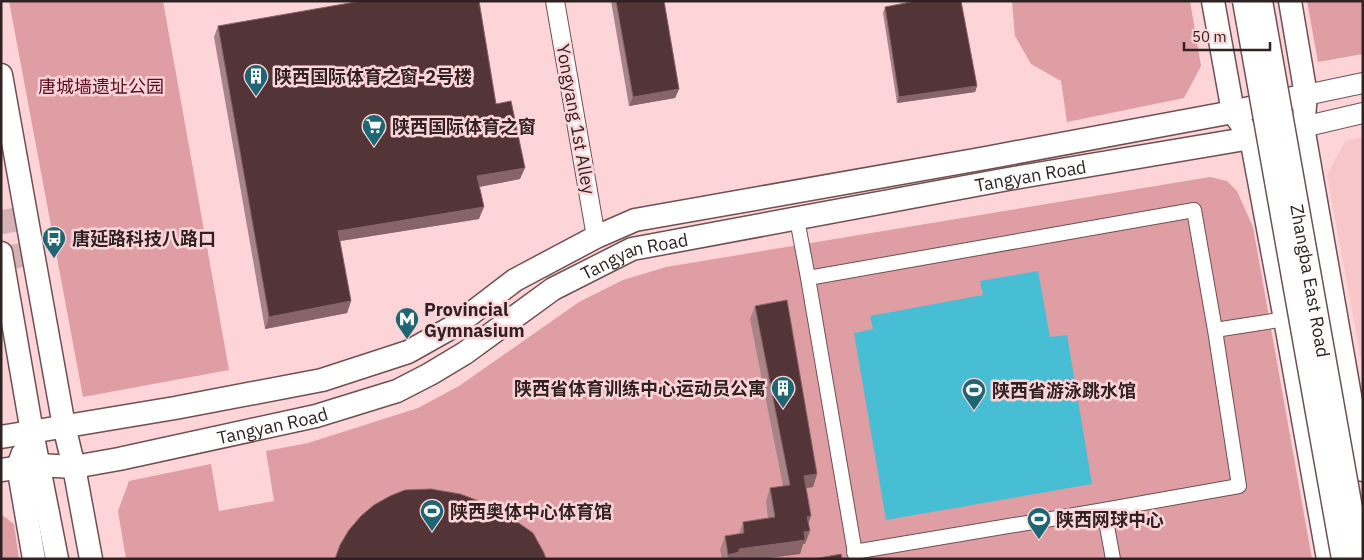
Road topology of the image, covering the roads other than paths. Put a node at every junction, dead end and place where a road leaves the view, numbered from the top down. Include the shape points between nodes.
1 (555, 1) edge
2 (567, 1) edge
3 (1213, 1) edge
4 (1220, 1) edge
5 (1244, 1) edge
6 (1260, 1) edge
7 (1283, 1) edge
8 (1290, 1) edge
9 (1295, 28) junction
10 (1219, 30) junction
11 (1, 75) edge
12 (1363, 83) edge
13 (1306, 95) junction
14 (1233, 112) junction
15 (1363, 113) edge
16 (1303, 127) junction
17 (1251, 138) junction
18 (797, 218) junction
19 (602, 234) junction
20 (1, 253) edge
21 (808, 278) junction
22 (1285, 319) junction
23 (1215, 330) junction
24 (64, 426) junction
25 (32, 432) junction
26 (1, 437) edge
27 (1360, 437) edge
28 (19, 467) edge
29 (74, 467) junction
30 (1363, 470) edge
31 (1104, 510) junction
32 (855, 555) edge
33 (34, 559) edge
34 (57, 559) edge
35 (91, 559) edge
36 (1113, 559) edge
37 (1328, 559) edge
38 (1343, 559) edge
39 (1360, 559) edge

1 - 19 street, Yongyang 1st Alley
2 - 19 street, Yongyang 1st Alley
3 - 10 main road
4 - 10 main road
5 - 38 main road, Zhangba East Road, bridge
6 - 39 main road, Zhangba East Road, bridge
7 - 9 main road
8 - 9 main road
9 - 13 main road, Zhangba East Road
10 - 14 main road
11 - 24 main road
12 - 13 main road
13 - 14 main road, Tangyan Road
13 - 16 main road, Zhangba East Road
14 - 17 main road, Zhangba East Road
14 - 19 main road, Tangyan Road via 645,218
15 - 16 main road
16 - 17 main road, Tangyan Road
16 - 27 main road, Zhangba East Road
17 - 18 main road, Tangyan Road
17 - 22 main road, Zhangba East Road
18 - 21 street
18 - 29 main road, Tangyan Road via 632,249 553,289 465,352 397,391 316,416
19 - 24 main road, Tangyan Road via 515,280 456,325 408,352 322,380
20 - 25 main road
21 - 23 street via 1194,210
21 - 32 street
22 - 23 street
22 - 37 main road, Zhangba East Road
23 - 31 street via 1239,486
24 - 25 main road, Tangyan Road
24 - 29 main road
25 - 26 main road, Tangyan Road
25 - 28 main road
27 - 30 main road, Zhangba East Road
28 - 29 main road, Tangyan Road
28 - 33 main road
28 - 34 main road
29 - 35 main road
31 - 32 street
31 - 36 street

